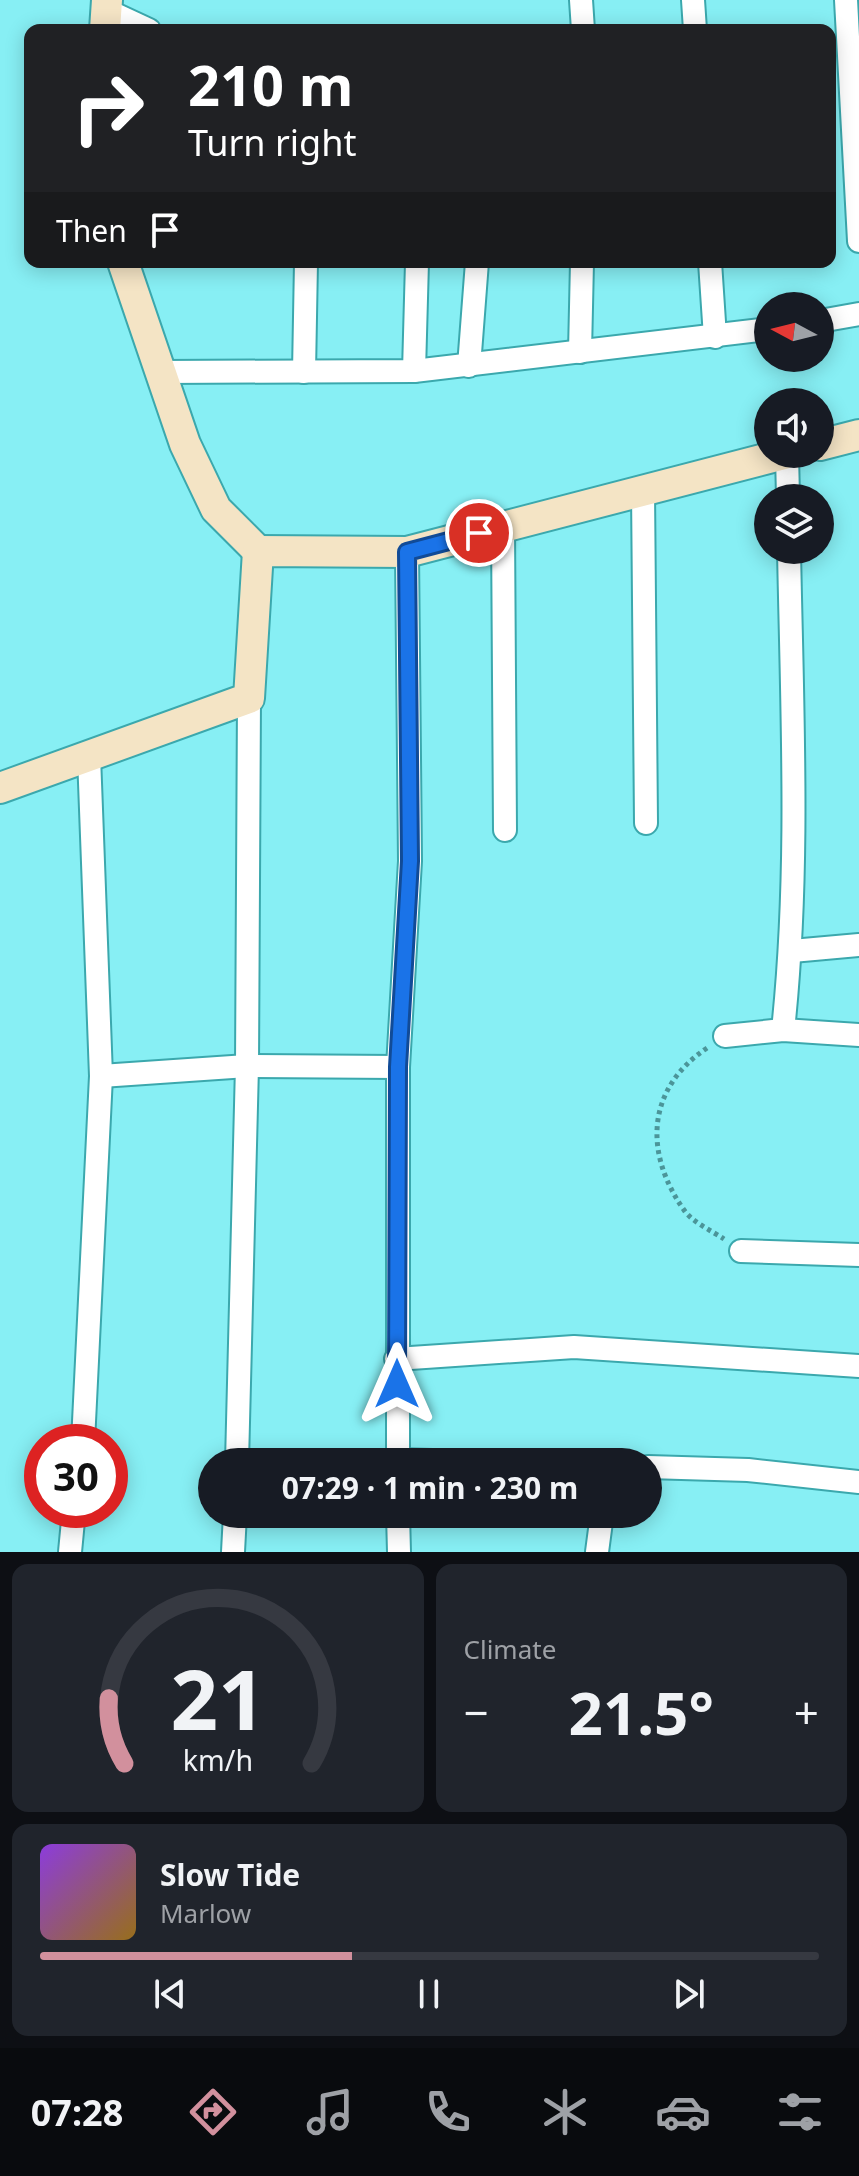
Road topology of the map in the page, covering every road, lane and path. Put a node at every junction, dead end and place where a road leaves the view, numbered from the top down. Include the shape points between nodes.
1 (581, 0) edge
2 (693, 0) edge
3 (846, 0) edge
4 (106, 13) edge
5 (134, 24) edge
6 (583, 24) edge
7 (695, 24) edge
8 (859, 241) edge
9 (125, 268) edge
10 (306, 268) edge
11 (417, 268) edge
12 (477, 268) edge
13 (582, 268) edge
14 (710, 268) edge
15 (859, 314) edge
16 (834, 318) edge
17 (754, 331) edge
18 (715, 337) junction
19 (580, 352) junction
20 (469, 366) junction
21 (414, 371) junction
22 (161, 372) junction
23 (304, 372) junction
24 (859, 435) edge
25 (834, 441) edge
26 (754, 462) edge
27 (643, 490) junction
28 (503, 527) junction
29 (258, 551) junction
30 (407, 552) junction
31 (789, 564) edge
32 (249, 698) junction
33 (89, 756) junction
34 (0, 788) edge
35 (646, 823) dead end
36 (505, 830) dead end
37 (859, 945) edge
38 (792, 951) junction
39 (783, 1030) junction
40 (859, 1035) edge
41 (725, 1036) joint
42 (247, 1066) junction
43 (398, 1067) junction
44 (101, 1076) junction
45 (741, 1251) joint
46 (859, 1255) edge
47 (396, 1359) junction
48 (859, 1366) edge
49 (84, 1424) edge
50 (237, 1448) edge
51 (398, 1448) edge
52 (662, 1467) edge
53 (859, 1482) edge
54 (72, 1528) edge
55 (234, 1528) edge
56 (398, 1528) edge
57 (600, 1528) edge
58 (70, 1552) edge
59 (233, 1552) edge
60 (399, 1552) edge
61 (597, 1552) edge

1 - 6 street
2 - 7 street
3 - 8 street
4 - 5 street
9 - 22 street
10 - 23 street
11 - 21 street
12 - 20 street
13 - 19 street
14 - 18 street
15 - 16 street
17 - 18 street
18 - 19 street
19 - 20 street
20 - 21 street
21 - 23 street
22 - 23 street
22 - 29 street via 185,444 216,509
24 - 25 street
26 - 27 street
27 - 28 street
27 - 35 street
28 - 30 street
28 - 36 street
29 - 30 street
29 - 32 street
30 - 43 street via 410,861
31 - 38 street
32 - 33 street
32 - 42 street
33 - 34 street
33 - 44 street
37 - 38 street
38 - 39 street
39 - 40 street
39 - 41 street
41 - 45 path via 685,1062 669,1085 655,1141 685,1212
42 - 43 street
42 - 44 street
42 - 50 street
43 - 47 street
44 - 49 street
45 - 46 street
47 - 48 street via 574,1347
47 - 51 street
52 - 53 street
54 - 58 street
55 - 59 street
56 - 60 street
57 - 61 street

